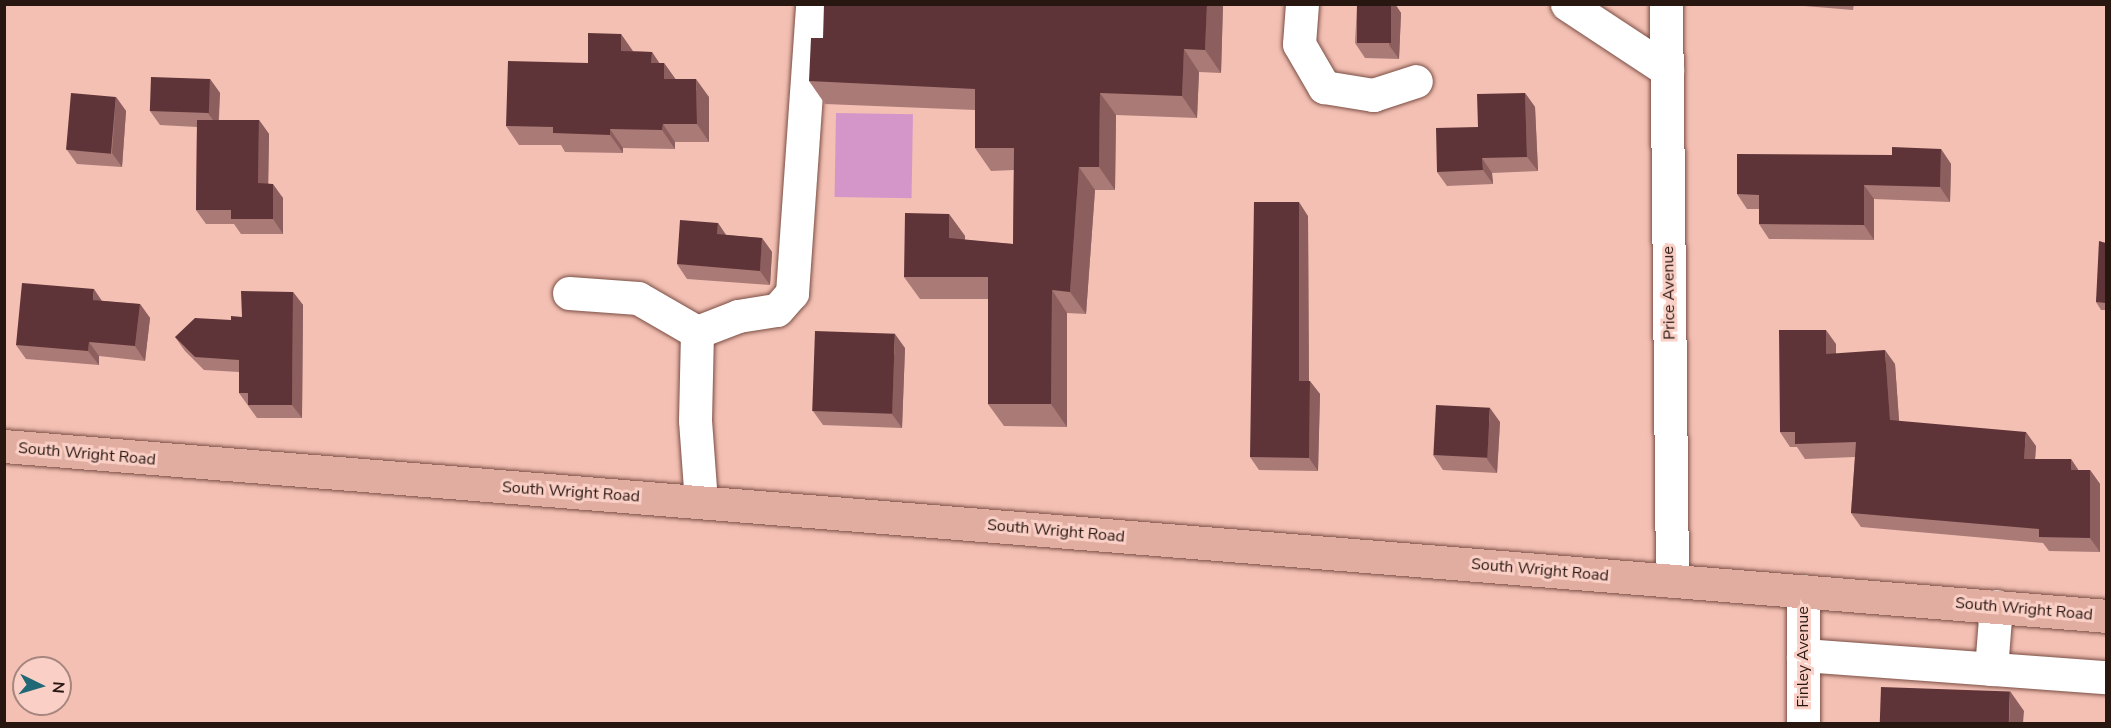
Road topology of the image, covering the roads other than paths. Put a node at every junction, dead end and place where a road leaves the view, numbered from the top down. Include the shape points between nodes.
1 (812, 4) edge
2 (1302, 4) edge
3 (1567, 4) edge
4 (1666, 4) edge
5 (1667, 70) junction
6 (1416, 81) dead end
7 (568, 293) dead end
8 (697, 332) junction
9 (4, 446) edge
10 (701, 502) junction
11 (1672, 581) junction
12 (1803, 591) junction
13 (1996, 606) junction
14 (2106, 616) edge
15 (1803, 655) junction
16 (1991, 669) junction
17 (2106, 677) edge
18 (1803, 723) edge

1 - 8 street via 792,293 777,310 738,316
2 - 6 street via 1299,44 1324,87 1374,95
3 - 5 street
4 - 5 street, Price Avenue
5 - 11 street, Price Avenue
7 - 8 street via 638,298
8 - 10 street via 694,420
9 - 10 main road, South Wright Road
10 - 11 main road, South Wright Road
11 - 12 main road, South Wright Road
12 - 13 main road, South Wright Road
12 - 15 street, Finley Avenue
13 - 14 main road, South Wright Road
13 - 16 street
15 - 16 street
15 - 18 street, Finley Avenue
16 - 17 street

